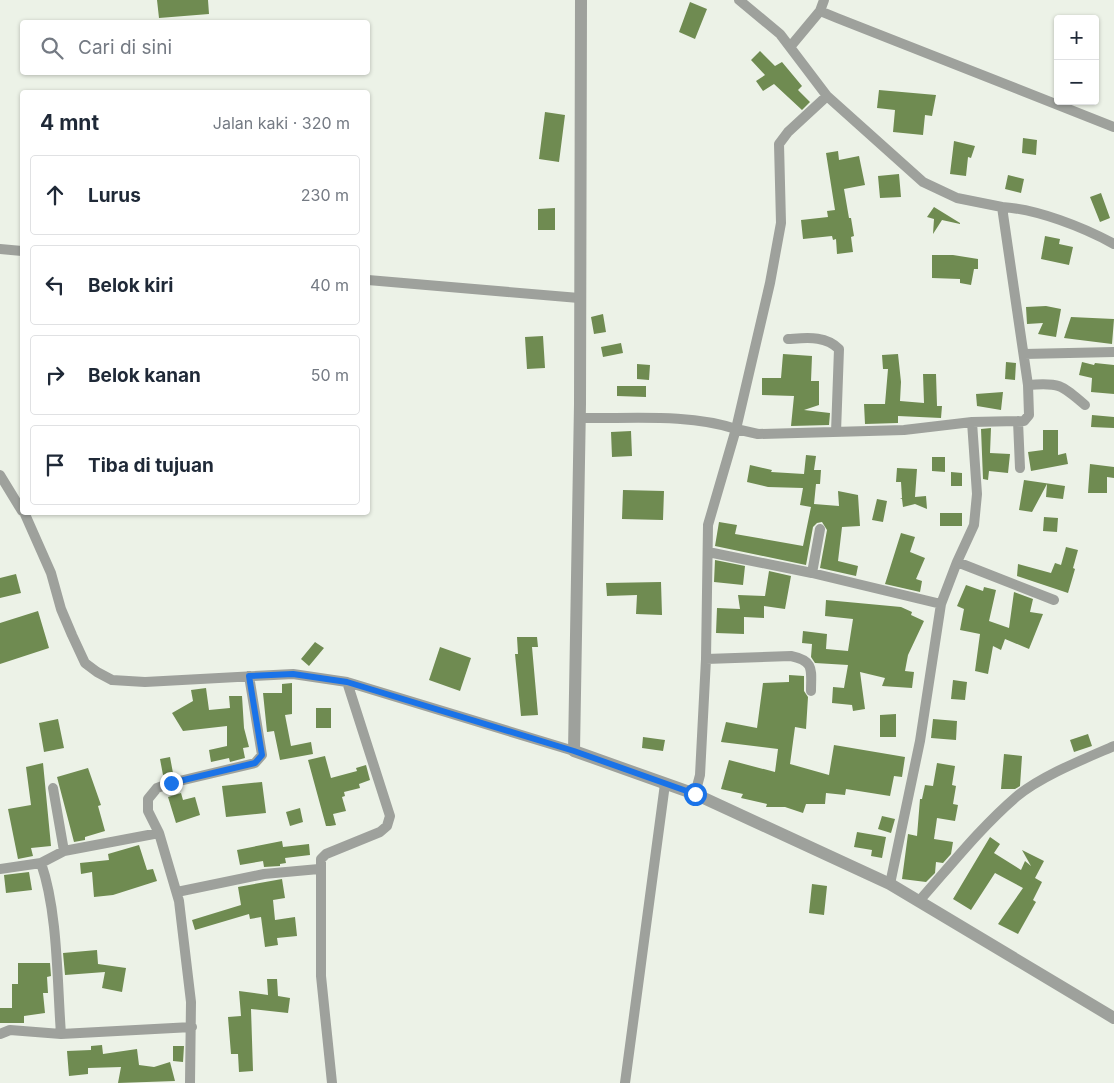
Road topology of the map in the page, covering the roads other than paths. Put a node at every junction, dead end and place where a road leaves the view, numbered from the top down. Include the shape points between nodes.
1 (582, 0) edge
2 (739, 0) edge
3 (824, 0) edge
4 (820, 11) junction
5 (790, 47) junction
6 (828, 96) junction
7 (1114, 127) edge
8 (1002, 207) junction
9 (1114, 244) edge
10 (0, 249) edge
11 (20, 251) edge
12 (370, 280) edge
13 (579, 298) junction
14 (788, 339) dead end
15 (1114, 352) edge
16 (1024, 354) junction
17 (1028, 385) junction
18 (1085, 405) dead end
19 (579, 418) junction
20 (972, 422) junction
21 (1018, 422) junction
22 (736, 429) junction
23 (836, 432) junction
24 (1020, 468) dead end
25 (0, 475) edge
26 (20, 507) edge
27 (24, 515) edge
28 (820, 529) dead end
29 (708, 552) junction
30 (956, 562) junction
31 (812, 573) junction
32 (1054, 600) dead end
33 (941, 604) junction
34 (706, 659) junction
35 (249, 676) junction
36 (347, 682) junction
37 (811, 691) dead end
38 (1114, 746) edge
39 (574, 751) junction
40 (665, 784) junction
41 (53, 788) dead end
42 (695, 794) junction
43 (159, 833) junction
44 (64, 851) junction
45 (41, 863) junction
46 (0, 869) edge
47 (319, 869) junction
48 (890, 884) junction
49 (177, 892) junction
50 (920, 900) junction
51 (1114, 1018) edge
52 (192, 1027) junction
53 (0, 1034) edge
54 (60, 1034) junction
55 (190, 1083) edge
56 (332, 1083) edge
57 (625, 1083) edge

1 - 13 street
2 - 5 street via 780,34
3 - 4 street
4 - 5 street
4 - 7 street
5 - 6 street
6 - 8 street via 923,182 957,198
6 - 22 street via 779,144 780,223 770,283
8 - 9 street via 1027,210 1096,234
8 - 16 street
10 - 11 street
12 - 13 street
13 - 19 street
14 - 23 street via 822,338 839,349
15 - 16 street
16 - 17 street
17 - 18 street via 1064,387
17 - 21 street via 1030,415 1024,422
19 - 22 street via 662,419 715,423
19 - 39 street
20 - 21 street
20 - 23 street via 904,430
20 - 30 street via 977,494 974,525
21 - 24 street
22 - 23 street via 758,434
22 - 29 street via 708,525
25 - 26 street
27 - 35 street via 51,574 72,635 85,663 97,672 112,680 145,682
28 - 31 street
29 - 31 street
29 - 34 street
30 - 32 street
30 - 33 street
31 - 33 street
33 - 48 street via 920,741
34 - 37 street via 803,658 811,669
34 - 42 street via 700,775
35 - 36 street via 293,674
35 - 43 street via 262,755 260,760 157,788 148,799 148,811
36 - 39 street
36 - 47 street via 390,816 387,826 380,832 326,854 320,859
38 - 50 street via 1018,796 987,825
39 - 40 street
40 - 42 street
40 - 57 street
41 - 44 street
42 - 48 street
43 - 44 street
43 - 49 street
44 - 45 street
45 - 46 street
45 - 54 street via 53,927
47 - 49 street via 264,874
47 - 56 street via 321,976
48 - 50 street
49 - 52 street
50 - 51 street
52 - 54 street
52 - 55 street
53 - 54 street via 10,1030

